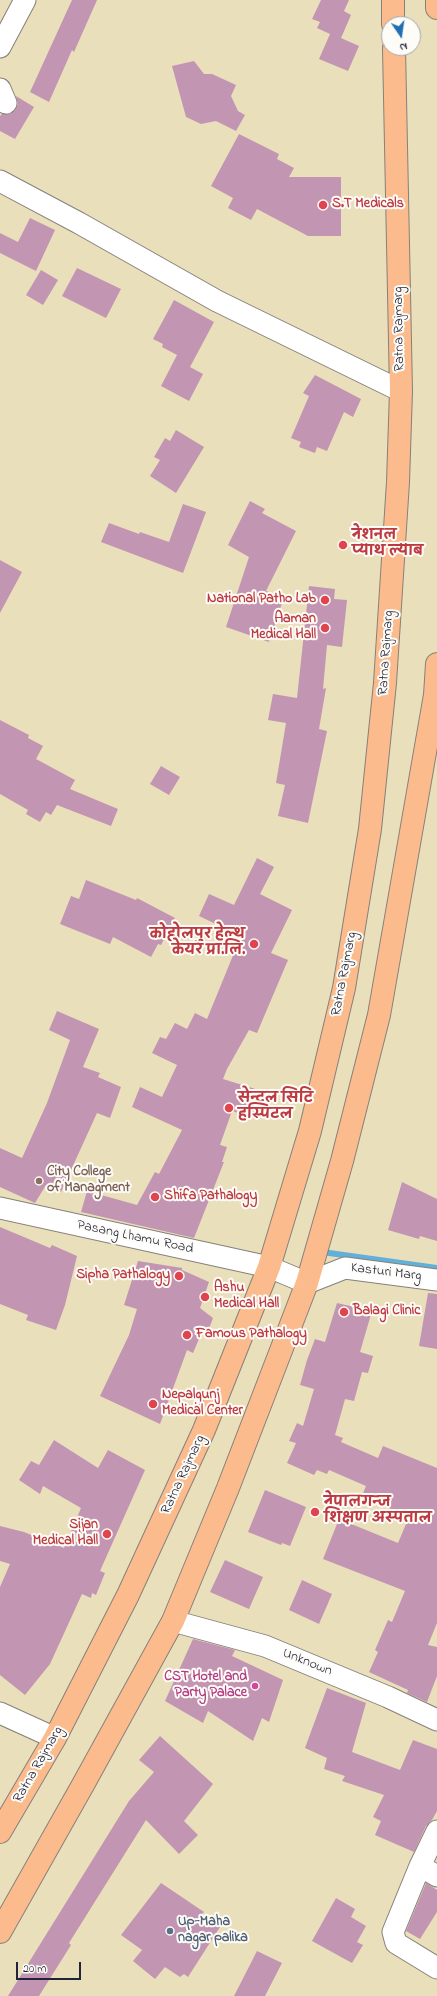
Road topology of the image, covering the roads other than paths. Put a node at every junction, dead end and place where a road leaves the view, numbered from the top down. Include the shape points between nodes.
1 (25, 0) edge
2 (393, 0) edge
3 (437, 0) edge
4 (437, 8) edge
5 (393, 16) edge
6 (0, 47) edge
7 (394, 56) edge
8 (0, 181) edge
9 (401, 391) junction
10 (437, 664) edge
11 (0, 1208) edge
12 (269, 1267) junction
13 (437, 1280) edge
14 (306, 1283) junction
15 (173, 1621) junction
16 (0, 1713) edge
17 (437, 1720) edge
18 (55, 1738) junction
19 (437, 1831) edge
20 (0, 1832) edge
21 (429, 1871) edge
22 (0, 1932) edge
23 (437, 1968) edge

1 - 6 street
2 - 5 highway
3 - 4 highway
7 - 9 highway, Ratna Rajmarg
8 - 9 street via 216,301
9 - 12 highway, Ratna Rajmarg via 385,683 370,829 344,988 310,1131
10 - 14 highway via 435,695 379,1015 342,1161
11 - 12 street, Pasang Lhamu Road
12 - 14 street
12 - 18 highway, Ratna Rajmarg via 204,1430 128,1596
13 - 14 street, Kasturi Marg via 345,1268
14 - 15 highway via 228,1488
15 - 17 street, Unknown via 265,1646
15 - 22 highway
16 - 18 street
18 - 20 highway, Ratna Rajmarg
19 - 21 street
21 - 23 street via 393,1932 396,1943

